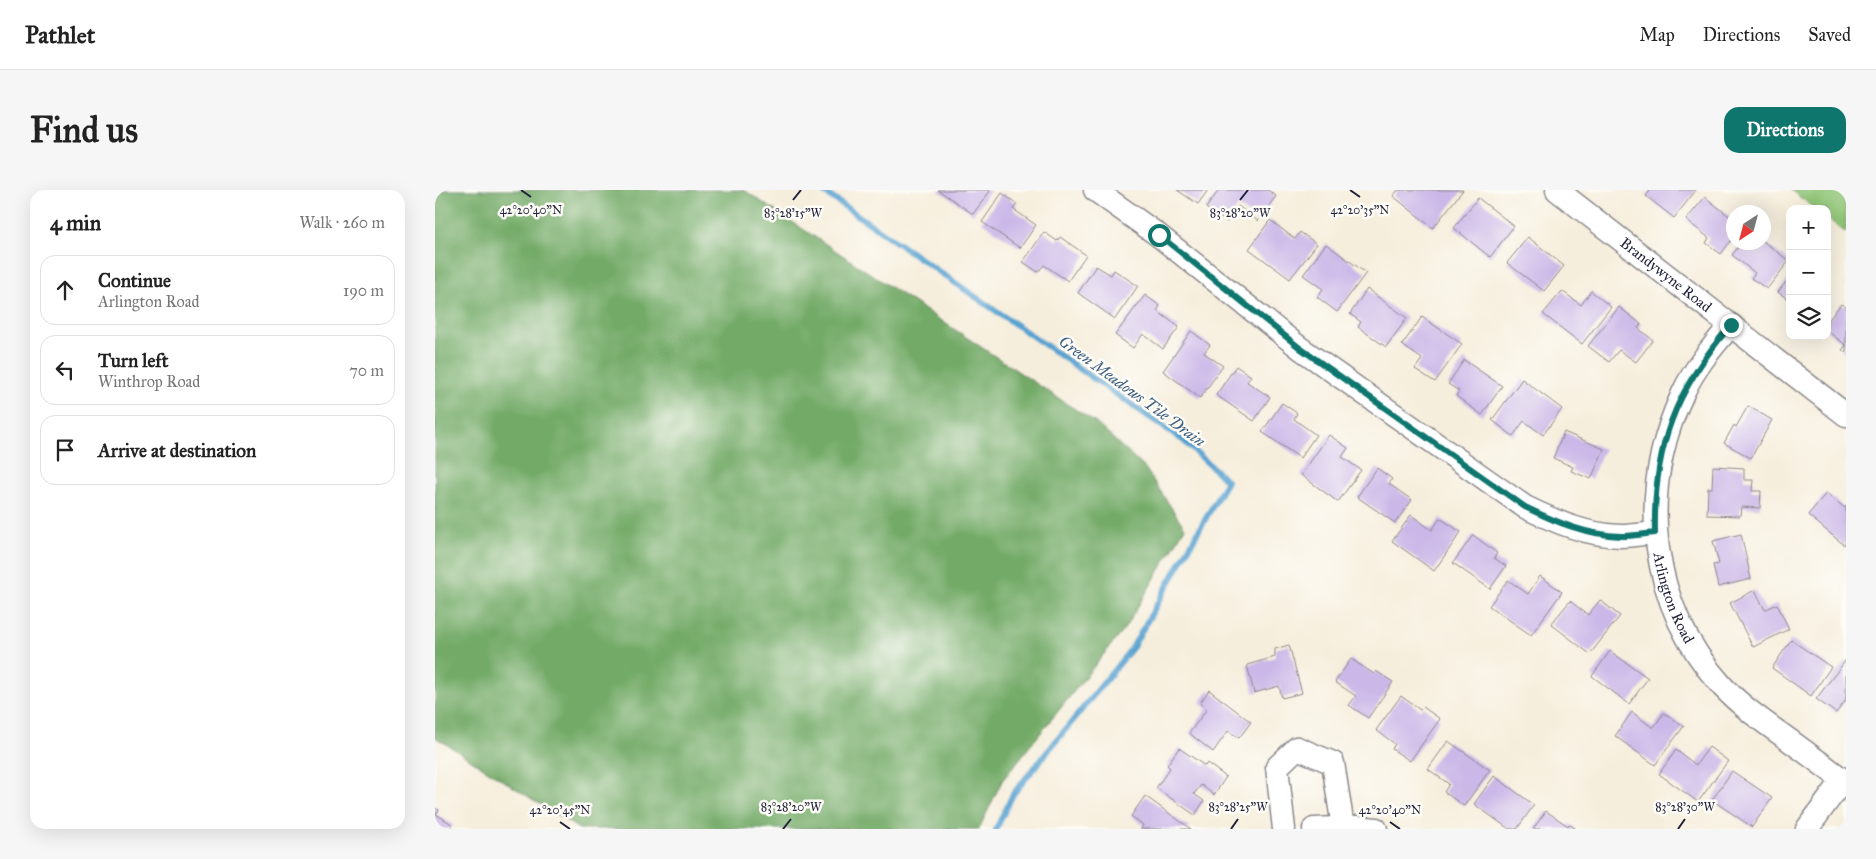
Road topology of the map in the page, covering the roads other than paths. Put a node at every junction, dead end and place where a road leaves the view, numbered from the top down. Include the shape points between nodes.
1 (1095, 190) edge
2 (1557, 190) edge
3 (1731, 325) junction
4 (1846, 415) edge
5 (1655, 533) junction
6 (1845, 781) edge
7 (1343, 827) junction
8 (1284, 829) edge
9 (1314, 829) edge
10 (1376, 829) edge
11 (1807, 829) edge

1 - 5 street, Arlington Road via 1159,235 1300,348 1525,507 1555,522 1587,532 1621,536
2 - 3 street, Brandywyne Road
3 - 4 street, Brandywyne Road
3 - 5 street via 1695,370 1671,422 1657,475
5 - 6 street, Arlington Road via 1661,569 1671,599 1687,637 1709,670 1747,709
6 - 11 street
7 - 8 street via 1333,763 1297,748 1277,767
7 - 9 street
7 - 10 street

